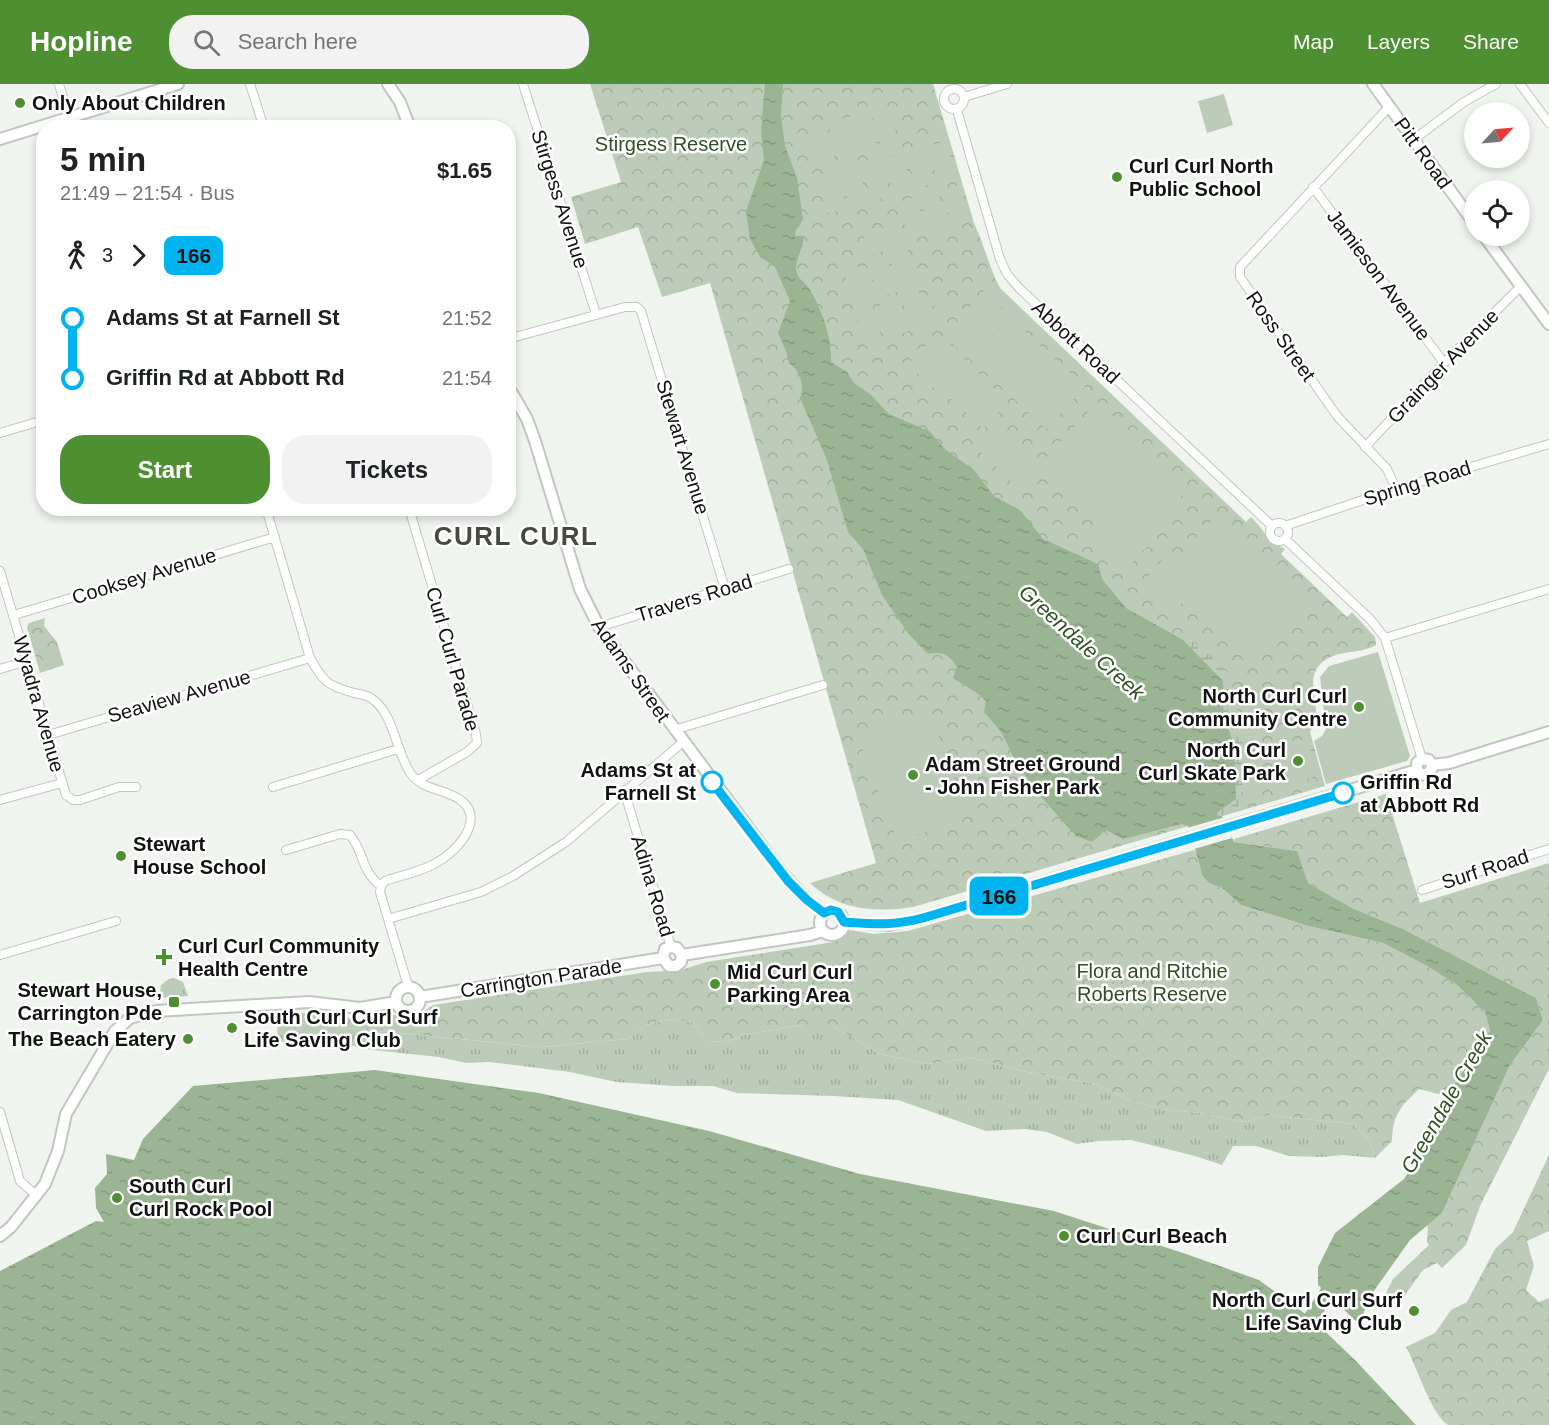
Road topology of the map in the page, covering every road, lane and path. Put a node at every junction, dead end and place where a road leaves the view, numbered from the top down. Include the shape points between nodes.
1 (59, 84) edge
2 (178, 84) edge
3 (250, 84) edge
4 (388, 84) edge
5 (523, 84) edge
6 (1007, 84) edge
7 (1373, 84) edge
8 (1496, 84) edge
9 (1520, 84) edge
10 (950, 87) edge
11 (964, 97) junction
12 (1389, 107) junction
13 (957, 110) junction
14 (69, 118) junction
15 (62, 120) edge
16 (261, 120) edge
17 (407, 120) edge
18 (1549, 123) edge
19 (36, 128) edge
20 (0, 139) edge
21 (1413, 140) junction
22 (1313, 187) junction
23 (1464, 209) edge
24 (1492, 246) edge
25 (1521, 285) junction
26 (596, 314) junction
27 (1549, 324) edge
28 (516, 337) edge
29 (1444, 363) junction
30 (516, 400) edge
31 (36, 422) edge
32 (0, 433) edge
33 (1549, 444) edge
34 (1365, 447) junction
35 (1396, 489) junction
36 (268, 516) edge
37 (411, 516) edge
38 (1272, 526) junction
39 (1285, 526) junction
40 (275, 537) junction
41 (1285, 539) junction
42 (789, 569) dead end
43 (0, 571) edge
44 (725, 589) junction
45 (1549, 589) edge
46 (14, 615) junction
47 (599, 627) junction
48 (1385, 638) junction
49 (310, 658) junction
50 (27, 661) junction
51 (0, 669) edge
52 (823, 685) dead end
53 (674, 730) junction
54 (1549, 732) edge
55 (48, 735) junction
56 (683, 742) junction
57 (398, 749) junction
58 (1427, 762) junction
59 (418, 780) junction
60 (62, 783) junction
61 (136, 787) dead end
62 (273, 788) dead end
63 (624, 790) junction
64 (0, 800) edge
65 (1549, 849) edge
66 (286, 850) dead end
67 (381, 886) junction
68 (1422, 890) dead end
69 (824, 913) junction
70 (388, 919) junction
71 (116, 921) dead end
72 (844, 922) junction
73 (823, 931) junction
74 (671, 947) junction
75 (0, 955) edge
76 (682, 955) junction
77 (663, 958) junction
78 (408, 986) junction
79 (420, 997) junction
80 (396, 1002) junction
81 (0, 1112) edge
82 (37, 1196) junction
83 (0, 1236) edge

1 - 14 street
2 - 14 main road
3 - 16 street
4 - 17 main road
5 - 26 street, Stirgess Avenue
6 - 11 street
7 - 12 main road, Pitt Road
8 - 21 street
9 - 18 street
10 - 11 street, Abbott Road
10 - 13 street, Abbott Road via 944,102
11 - 13 street
12 - 21 main road, Pitt Road
12 - 22 street, Ross Street
13 - 38 street, Abbott Road via 1007,274
14 - 15 main road
19 - 20 main road
21 - 23 main road, Pitt Road
22 - 29 street, Jamieson Avenue
22 - 34 street, Ross Street via 1240,267 1240,277 1336,416
24 - 25 main road
25 - 27 main road
25 - 29 street, Grainger Avenue
26 - 28 street
26 - 44 street, Stewart Avenue via 637,307 644,317
29 - 34 street, Grainger Avenue
30 - 47 main road, Adams Street via 535,441 580,589
31 - 32 street
33 - 35 street, Spring Road
34 - 35 street, Ross Street via 1387,469
35 - 39 street, Spring Road
36 - 40 street
37 - 59 street, Curl Curl Parade via 477,743
38 - 39 street
38 - 41 street, Abbott Road via 1272,538 1280,542
39 - 41 street
40 - 46 street, Cooksey Avenue
40 - 49 street
41 - 48 street, Abbott Road
42 - 44 street, Travers Road
43 - 46 street, Wyadra Avenue
44 - 47 street, Travers Road
45 - 48 street
46 - 50 street, Wyadra Avenue
47 - 53 main road, Adams Street
48 - 58 street, Abbott Road
49 - 55 street, Seaview Avenue
49 - 57 street via 323,680 370,698 385,713
50 - 51 street
50 - 55 street, Wyadra Avenue
52 - 53 street
53 - 56 main road, Adams Street
54 - 58 main road via 1449,763
55 - 60 street, Wyadra Avenue
56 - 63 street
56 - 69 main road, Adams Street via 782,873
57 - 59 street
57 - 62 street
58 - 72 main road via 1417,763 1417,770 1229,828 908,922
59 - 67 street via 463,802 470,814 470,828 450,853 435,864 385,881
60 - 61 street, Wyadra Avenue via 66,795 74,800 119,787
60 - 64 street
63 - 70 street via 566,842 513,876 481,891
63 - 74 street, Adina Road
65 - 68 street, Surf Road
66 - 67 street via 340,834 350,835 357,843 367,873
67 - 70 street
69 - 72 main road via 838,912
69 - 73 main road via 820,924
70 - 78 street
71 - 75 street
72 - 73 main road via 842,930 835,934
73 - 76 main road
74 - 76 main road
74 - 77 main road via 665,949
76 - 77 main road via 679,964 672,966
77 - 79 main road, Carrington Parade
78 - 79 main road
78 - 80 main road via 398,992
79 - 80 main road via 419,1005 412,1011 403,1010
80 - 82 main road via 360,1008 309,1002 178,1009 130,1018 115,1031 66,1114 52,1169
81 - 82 street via 20,1181
82 - 83 main road

